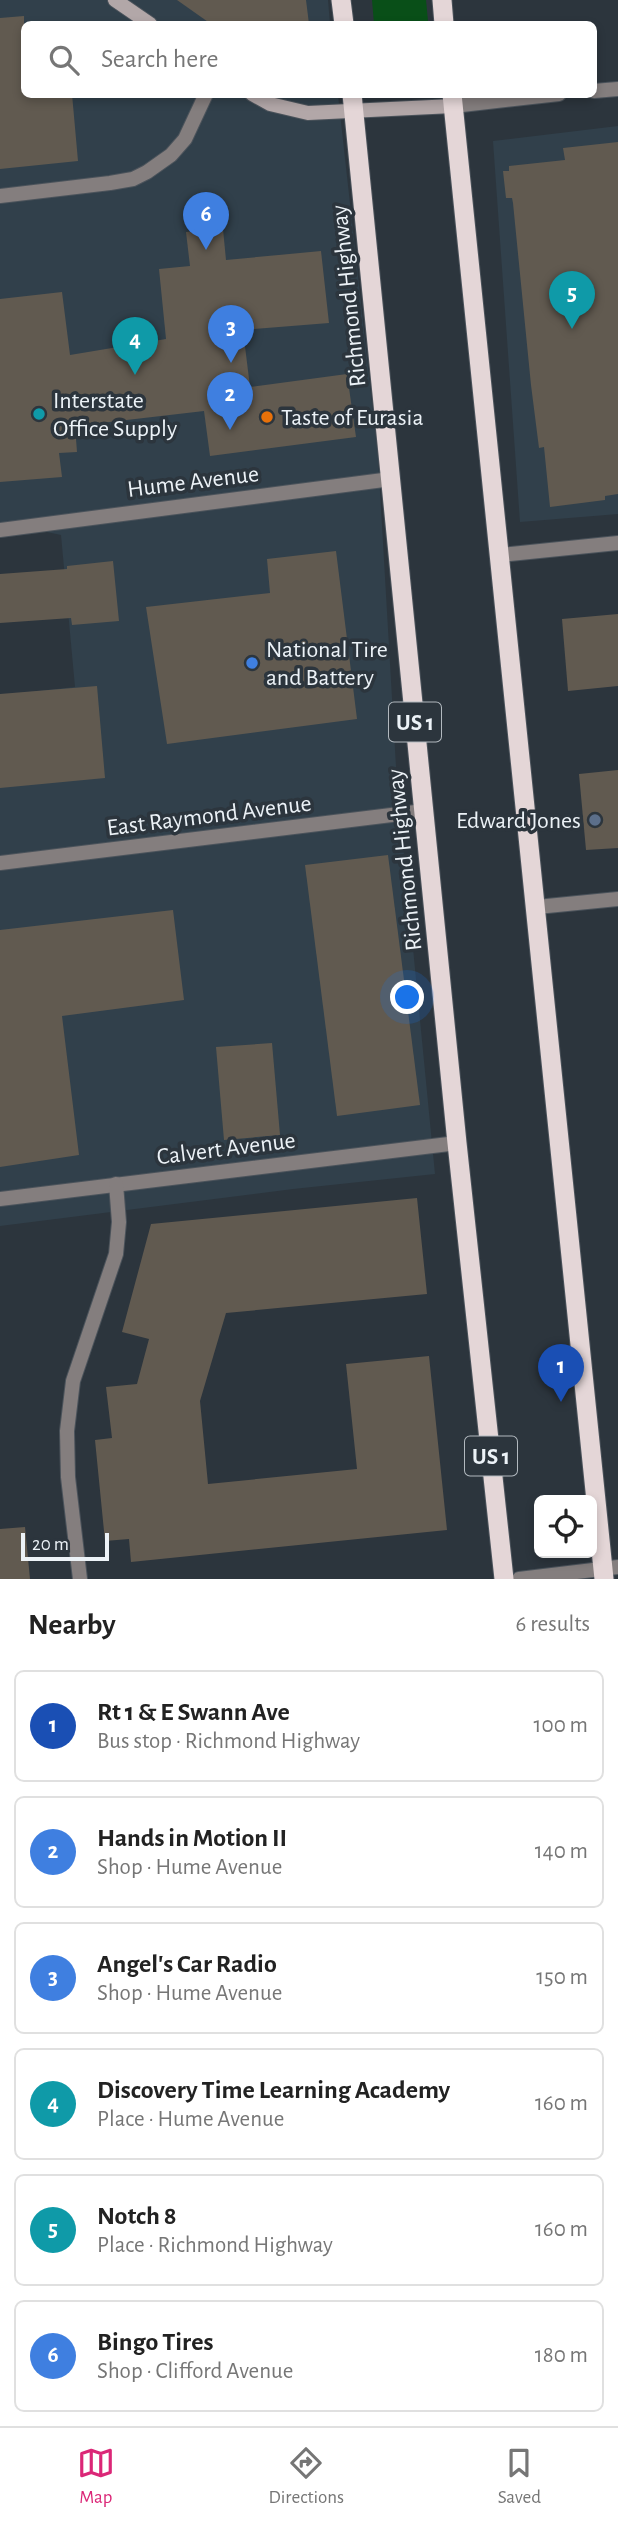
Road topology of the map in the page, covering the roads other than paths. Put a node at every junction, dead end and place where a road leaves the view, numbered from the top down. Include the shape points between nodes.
1 (115, 0) edge
2 (341, 0) edge
3 (442, 0) edge
4 (146, 21) edge
5 (344, 21) edge
6 (444, 21) edge
7 (618, 89) edge
8 (597, 91) edge
9 (203, 98) edge
10 (259, 98) edge
11 (488, 98) edge
12 (453, 100) edge
13 (353, 103) edge
14 (0, 196) edge
15 (391, 480) junction
16 (0, 530) edge
17 (618, 543) edge
18 (501, 555) junction
19 (424, 811) junction
20 (0, 863) edge
21 (618, 899) edge
22 (537, 907) junction
23 (457, 1143) junction
24 (116, 1184) junction
25 (0, 1199) edge
26 (608, 1571) edge
27 (80, 1579) edge
28 (504, 1579) edge
29 (519, 1579) edge

1 - 4 main road
2 - 5 highway
3 - 6 highway
7 - 8 street
9 - 14 street via 185,139 171,155 133,179
10 - 13 main road via 309,113
11 - 12 street
12 - 13 main road
12 - 18 highway
13 - 15 highway, Richmond Highway / US 1
15 - 16 street, Hume Avenue
15 - 19 highway, Richmond Highway / US 1
17 - 18 street
18 - 22 highway
19 - 20 street, East Raymond Avenue
19 - 23 highway, Richmond Highway / US 1
21 - 22 street
22 - 26 highway
23 - 24 street, Calvert Avenue
23 - 28 highway, Richmond Highway / US 1
24 - 25 street, Calvert Avenue
24 - 27 street via 116,1254 73,1381 68,1419 66,1456
26 - 29 street

